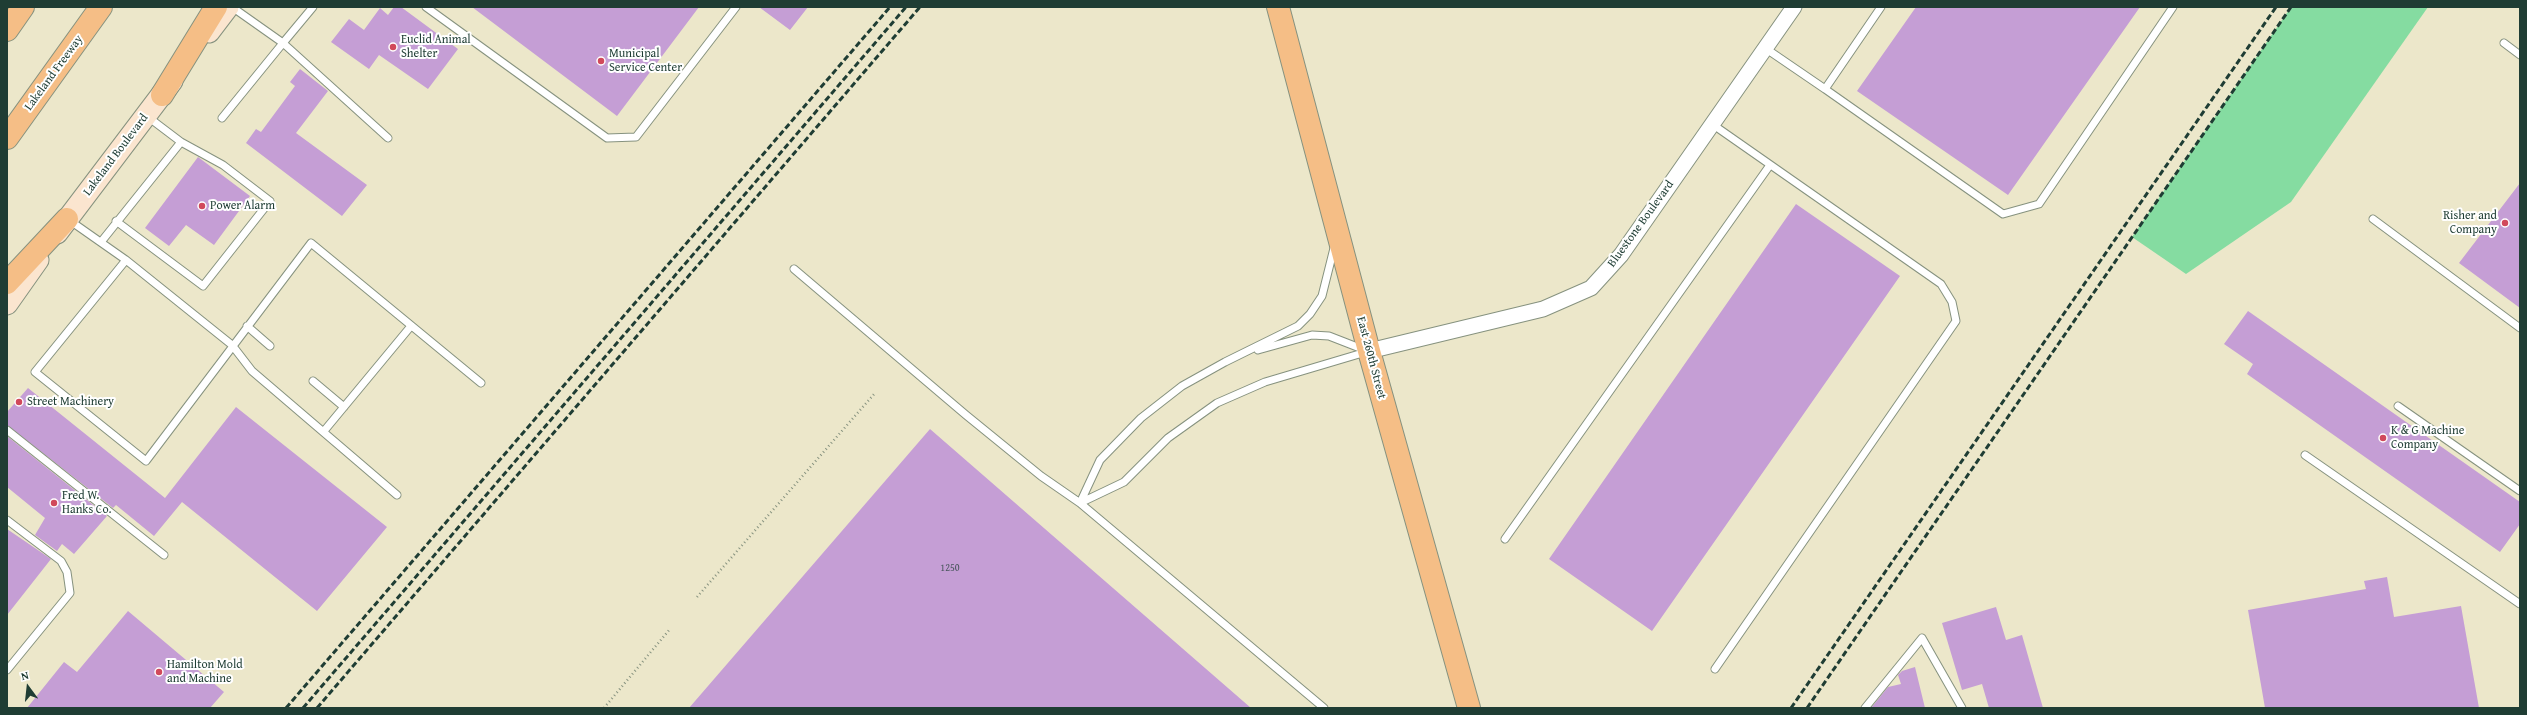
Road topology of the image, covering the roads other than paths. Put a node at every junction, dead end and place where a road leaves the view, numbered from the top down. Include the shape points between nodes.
1 (23, 7) edge
2 (101, 7) edge
3 (216, 7) edge
4 (228, 7) edge
5 (232, 7) edge
6 (313, 7) edge
7 (426, 7) edge
8 (736, 7) edge
9 (1278, 7) edge
10 (1794, 7) edge
11 (1881, 7) edge
12 (2173, 7) edge
13 (7, 30) edge
14 (283, 43) junction
15 (2504, 43) dead end
16 (1765, 48) junction
17 (2520, 55) edge
18 (1825, 89) junction
19 (162, 95) junction
20 (146, 116) junction
21 (222, 118) dead end
22 (1712, 124) junction
23 (7, 138) edge
24 (388, 138) dead end
25 (180, 142) junction
26 (1770, 165) junction
27 (67, 219) junction
28 (2372, 219) dead end
29 (116, 221) junction
30 (1337, 228) junction
31 (101, 242) junction
32 (126, 260) junction
33 (794, 270) dead end
34 (7, 283) edge
35 (7, 304) edge
36 (247, 326) junction
37 (411, 326) junction
38 (2520, 328) edge
39 (232, 345) junction
40 (270, 346) dead end
41 (1369, 351) junction
42 (1243, 354) junction
43 (313, 381) dead end
44 (480, 383) dead end
45 (2398, 406) dead end
46 (344, 407) junction
47 (7, 430) edge
48 (324, 431) junction
49 (2305, 455) dead end
50 (2520, 491) edge
51 (398, 495) dead end
52 (1080, 503) junction
53 (7, 520) edge
54 (1505, 539) dead end
55 (164, 555) dead end
56 (2520, 604) edge
57 (1715, 669) dead end
58 (7, 670) edge
59 (1324, 708) edge
60 (1469, 708) edge
61 (1865, 708) edge
62 (1962, 708) edge

1 - 13 main road
2 - 23 main road, Lakeland Freeway
3 - 19 main road
4 - 19 street, Lakeland Boulevard
5 - 14 lane
6 - 14 lane
7 - 8 lane via 607,138 636,137
9 - 30 main road, East 260th Street
10 - 16 street, Bluestone Boulevard
11 - 18 lane
12 - 18 lane via 2039,204 2003,214
14 - 21 lane
14 - 24 lane
15 - 17 lane
16 - 18 lane
16 - 22 street, Bluestone Boulevard
19 - 20 street, Lakeland Boulevard
20 - 25 lane
20 - 27 street, Lakeland Boulevard
22 - 26 lane
22 - 41 street, Bluestone Boulevard via 1621,255 1591,288 1543,309
25 - 29 lane
25 - 29 lane via 223,165 270,201 203,286
26 - 54 lane
26 - 57 lane via 1941,284 1952,302 1956,321
27 - 31 lane
27 - 34 main road
27 - 35 street, Lakeland Boulevard
28 - 38 lane
29 - 31 lane
30 - 41 main road, East 260th Street
30 - 42 lane via 1322,296 1310,314 1298,326
31 - 32 lane
32 - 39 lane
32 - 39 lane via 35,372 146,461
33 - 52 lane via 972,420 1041,476
36 - 37 lane via 311,243
36 - 39 lane
36 - 40 lane
37 - 44 lane
37 - 46 lane
39 - 48 lane via 252,371
41 - 42 lane via 1329,336 1312,335
41 - 52 lane via 1265,382 1217,403 1168,438 1124,482
41 - 60 main road, East 260th Street
42 - 52 lane via 1182,386 1141,418 1100,460
43 - 46 lane
45 - 50 lane
46 - 48 lane
47 - 55 lane
48 - 51 lane
49 - 56 lane
52 - 59 lane
53 - 58 lane via 61,561 67,572 70,593
61 - 62 lane via 1922,638

